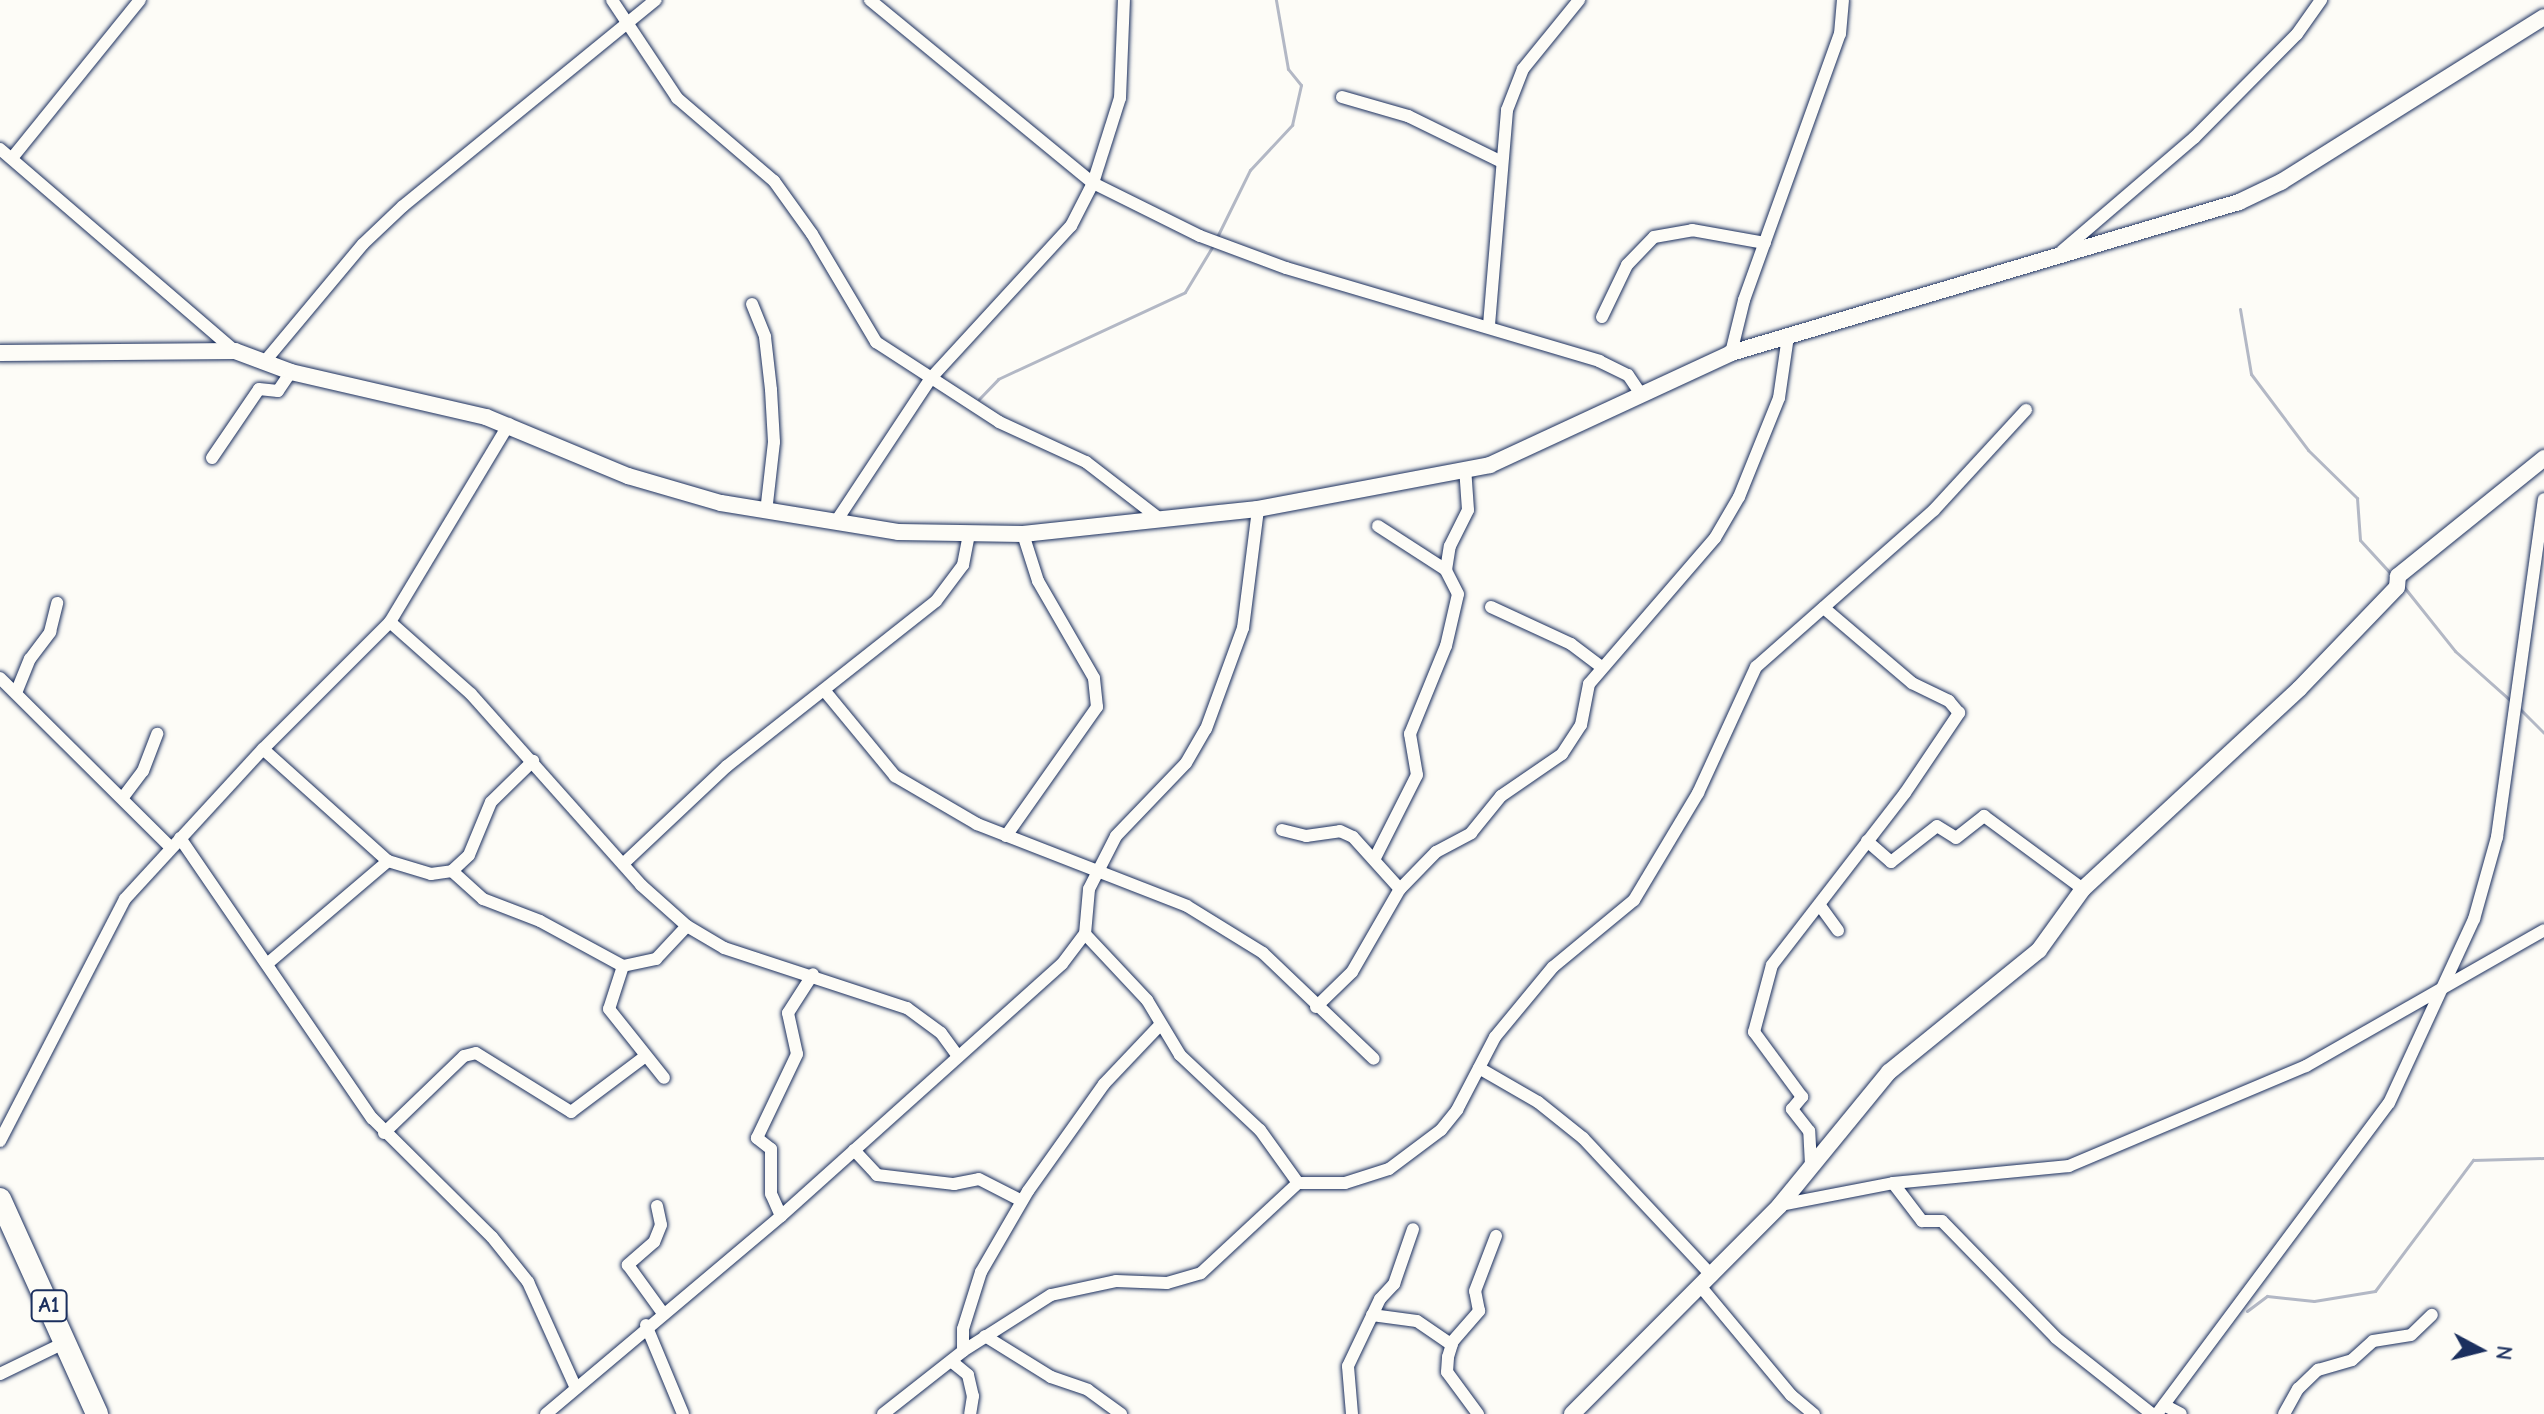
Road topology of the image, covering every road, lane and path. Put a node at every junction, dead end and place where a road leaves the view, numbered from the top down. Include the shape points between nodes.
1 (140, 0) edge
2 (612, 0) edge
3 (656, 0) edge
4 (870, 0) edge
5 (1124, 0) edge
6 (1843, 0) edge
7 (2321, 0) edge
8 (1574, 2) edge
9 (2544, 17) edge
10 (630, 21) junction
11 (1342, 97) dead end
12 (0, 149) edge
13 (12, 158) junction
14 (1500, 161) junction
15 (1093, 183) junction
16 (1765, 243) junction
17 (2062, 251) junction
18 (752, 304) dead end
19 (1602, 317) dead end
20 (1489, 325) junction
21 (1788, 336) junction
22 (235, 351) junction
23 (0, 353) edge
24 (1731, 353) junction
25 (266, 360) junction
26 (291, 372) junction
27 (931, 378) junction
28 (1640, 393) junction
29 (2026, 410) dead end
30 (509, 424) junction
31 (212, 458) dead end
32 (2544, 458) edge
33 (1465, 471) junction
34 (2544, 499) edge
35 (1258, 509) junction
36 (766, 512) junction
37 (1161, 520) junction
38 (835, 523) junction
39 (1378, 526) dead end
40 (969, 534) junction
41 (1023, 534) junction
42 (1446, 570) junction
43 (57, 603) dead end
44 (1491, 607) dead end
45 (1824, 608) junction
46 (390, 622) junction
47 (1602, 667) junction
48 (0, 678) edge
49 (824, 690) junction
50 (16, 693) junction
51 (157, 734) dead end
52 (263, 749) junction
53 (533, 761) junction
54 (124, 796) junction
55 (1282, 830) dead end
56 (1006, 836) junction
57 (1867, 841) junction
58 (176, 843) junction
59 (1375, 858) junction
60 (388, 861) junction
61 (623, 864) junction
62 (1096, 870) junction
63 (452, 871) junction
64 (1400, 889) junction
65 (2083, 889) junction
66 (1821, 907) junction
67 (687, 926) junction
68 (1838, 930) dead end
69 (2544, 930) edge
70 (1085, 934) junction
71 (267, 964) junction
72 (623, 966) junction
73 (813, 974) junction
74 (2443, 987) junction
75 (1316, 1007) junction
76 (1159, 1026) junction
77 (957, 1055) junction
78 (643, 1058) junction
79 (1374, 1059) dead end
80 (1479, 1068) junction
81 (664, 1078) dead end
82 (384, 1133) junction
83 (0, 1141) edge
84 (854, 1150) junction
85 (1811, 1165) junction
86 (1298, 1183) junction
87 (1893, 1183) junction
88 (1022, 1201) junction
89 (1, 1202) edge
90 (1780, 1205) junction
91 (657, 1206) dead end
92 (781, 1216) junction
93 (1413, 1229) dead end
94 (1496, 1236) dead end
95 (1707, 1281) junction
96 (662, 1312) junction
97 (1372, 1315) junction
98 (2432, 1315) dead end
99 (646, 1325) junction
100 (985, 1336) junction
101 (66, 1342) junction
102 (1452, 1345) junction
103 (963, 1351) junction
104 (951, 1361) junction
105 (0, 1374) edge
106 (575, 1386) junction
107 (904, 1401) junction
108 (2158, 1411) edge
109 (97, 1414) edge
110 (546, 1414) edge
111 (683, 1414) edge
112 (883, 1414) edge
113 (899, 1414) edge
114 (970, 1414) edge
115 (1121, 1414) edge
116 (1352, 1414) edge
117 (1478, 1414) edge
118 (1572, 1414) edge
119 (1814, 1414) edge
120 (2181, 1414) edge
121 (2284, 1414) edge

1 - 13 street
2 - 10 street
3 - 10 street
4 - 15 street
5 - 15 street via 1120,98
6 - 16 street via 1840,34
7 - 17 street via 2297,34 2194,138
8 - 14 street via 1523,69 1507,110
9 - 17 street via 2281,182 2215,211
10 - 25 street via 363,244
10 - 27 street via 677,98 774,181 796,210 864,330
11 - 14 street via 1408,116
12 - 13 street
13 - 22 street
14 - 20 street
15 - 20 street via 1200,236 1286,268
15 - 27 street via 1049,254
16 - 19 street via 1692,230 1654,237 1627,265
16 - 24 street
17 - 21 street
18 - 36 street via 765,337 771,390 774,442
20 - 28 street via 1617,368
21 - 24 street
21 - 47 street via 1779,398 1739,497 1708,546
22 - 23 street
22 - 25 street
24 - 28 street
25 - 26 street
26 - 30 street
26 - 31 street via 278,391 259,389
27 - 37 street via 999,422 1086,462
27 - 38 street
28 - 33 street via 1580,426
29 - 45 street via 1934,510
30 - 36 street via 628,476
30 - 46 street
32 - 65 street via 2398,582 2256,730
33 - 35 street
33 - 42 street via 1468,510 1450,546
34 - 74 street via 2490,866
35 - 37 street
35 - 62 street via 1243,628 1206,729 1186,763 1127,823
36 - 38 street
37 - 41 street
38 - 40 street
39 - 42 street
40 - 41 street
40 - 49 street via 963,565 936,601
41 - 56 street via 1038,581 1094,678 1097,707
42 - 59 street via 1459,586 1458,594 1446,646 1410,734 1417,775
43 - 50 street via 50,632 30,659
44 - 47 street via 1571,644
45 - 57 street via 1912,683 1949,701 1959,713
45 - 80 street via 1756,667 1698,793 1634,900 1553,967 1495,1037
46 - 52 street
46 - 53 street via 471,694
47 - 64 street via 1584,696 1581,725 1562,754 1501,796 1471,833 1436,852
48 - 50 street
49 - 56 street via 895,776
49 - 61 street via 727,766
50 - 54 street
51 - 54 street via 143,771
52 - 58 street
52 - 60 street
53 - 61 street
53 - 63 street via 491,802 469,855
54 - 58 street
55 - 59 street via 1306,836 1340,831
56 - 62 street
57 - 65 street via 1891,862 1937,826 1956,838 1984,816
57 - 66 street
58 - 71 street
58 - 83 street via 106,929
59 - 64 street
60 - 63 street via 431,874
60 - 71 street
61 - 67 street
62 - 70 street
62 - 75 street via 1187,906 1263,953
63 - 72 street via 483,899 540,921
64 - 75 street via 1352,972
65 - 85 street via 2039,950 1889,1072
66 - 68 street
66 - 85 street via 1772,965 1754,1032 1802,1097 1792,1109 1809,1131
67 - 72 street via 656,959
67 - 73 street via 724,948
69 - 74 street
70 - 76 street via 1147,1000
70 - 77 street via 1062,964
71 - 82 street
72 - 78 street via 608,1006
73 - 77 street via 907,1008 941,1033
73 - 92 street via 788,1013 797,1054 757,1138 771,1149 771,1194
74 - 87 street via 2306,1066 2069,1166
74 - 108 street via 2389,1103
75 - 79 street
76 - 86 street via 1180,1055 1260,1130
76 - 88 street via 1104,1084
77 - 84 street
78 - 81 street
78 - 82 street via 571,1112 476,1053 464,1056
80 - 86 street via 1441,1130 1389,1169 1345,1183
80 - 95 street via 1538,1102 1583,1138
82 - 106 street via 492,1237 528,1282
84 - 88 street via 877,1175 954,1184 979,1179
84 - 92 street
85 - 90 street
86 - 100 street via 1201,1273 1167,1283 1116,1281 1069,1289
87 - 90 street
87 - 108 street via 1922,1221 1942,1221 2020,1305
88 - 103 street via 981,1272 963,1329
89 - 101 highway, A1
90 - 95 street
91 - 96 street via 661,1225 654,1242 628,1265
92 - 96 street
93 - 97 street via 1394,1284
94 - 102 street via 1475,1291 1479,1311
95 - 118 street
95 - 119 street via 1791,1395
96 - 99 street
97 - 102 street via 1417,1321
97 - 116 street via 1346,1375 1354,1399
98 - 121 street via 2411,1335 2373,1341 2352,1360 2318,1370 2298,1389
99 - 106 street
99 - 111 street
100 - 103 street
100 - 115 street via 1051,1377 1088,1390
101 - 105 street
101 - 109 highway, A1
102 - 117 street via 1447,1372
103 - 104 street
104 - 107 street
104 - 114 street via 968,1375
106 - 110 street
107 - 112 street
107 - 113 street
108 - 120 street

